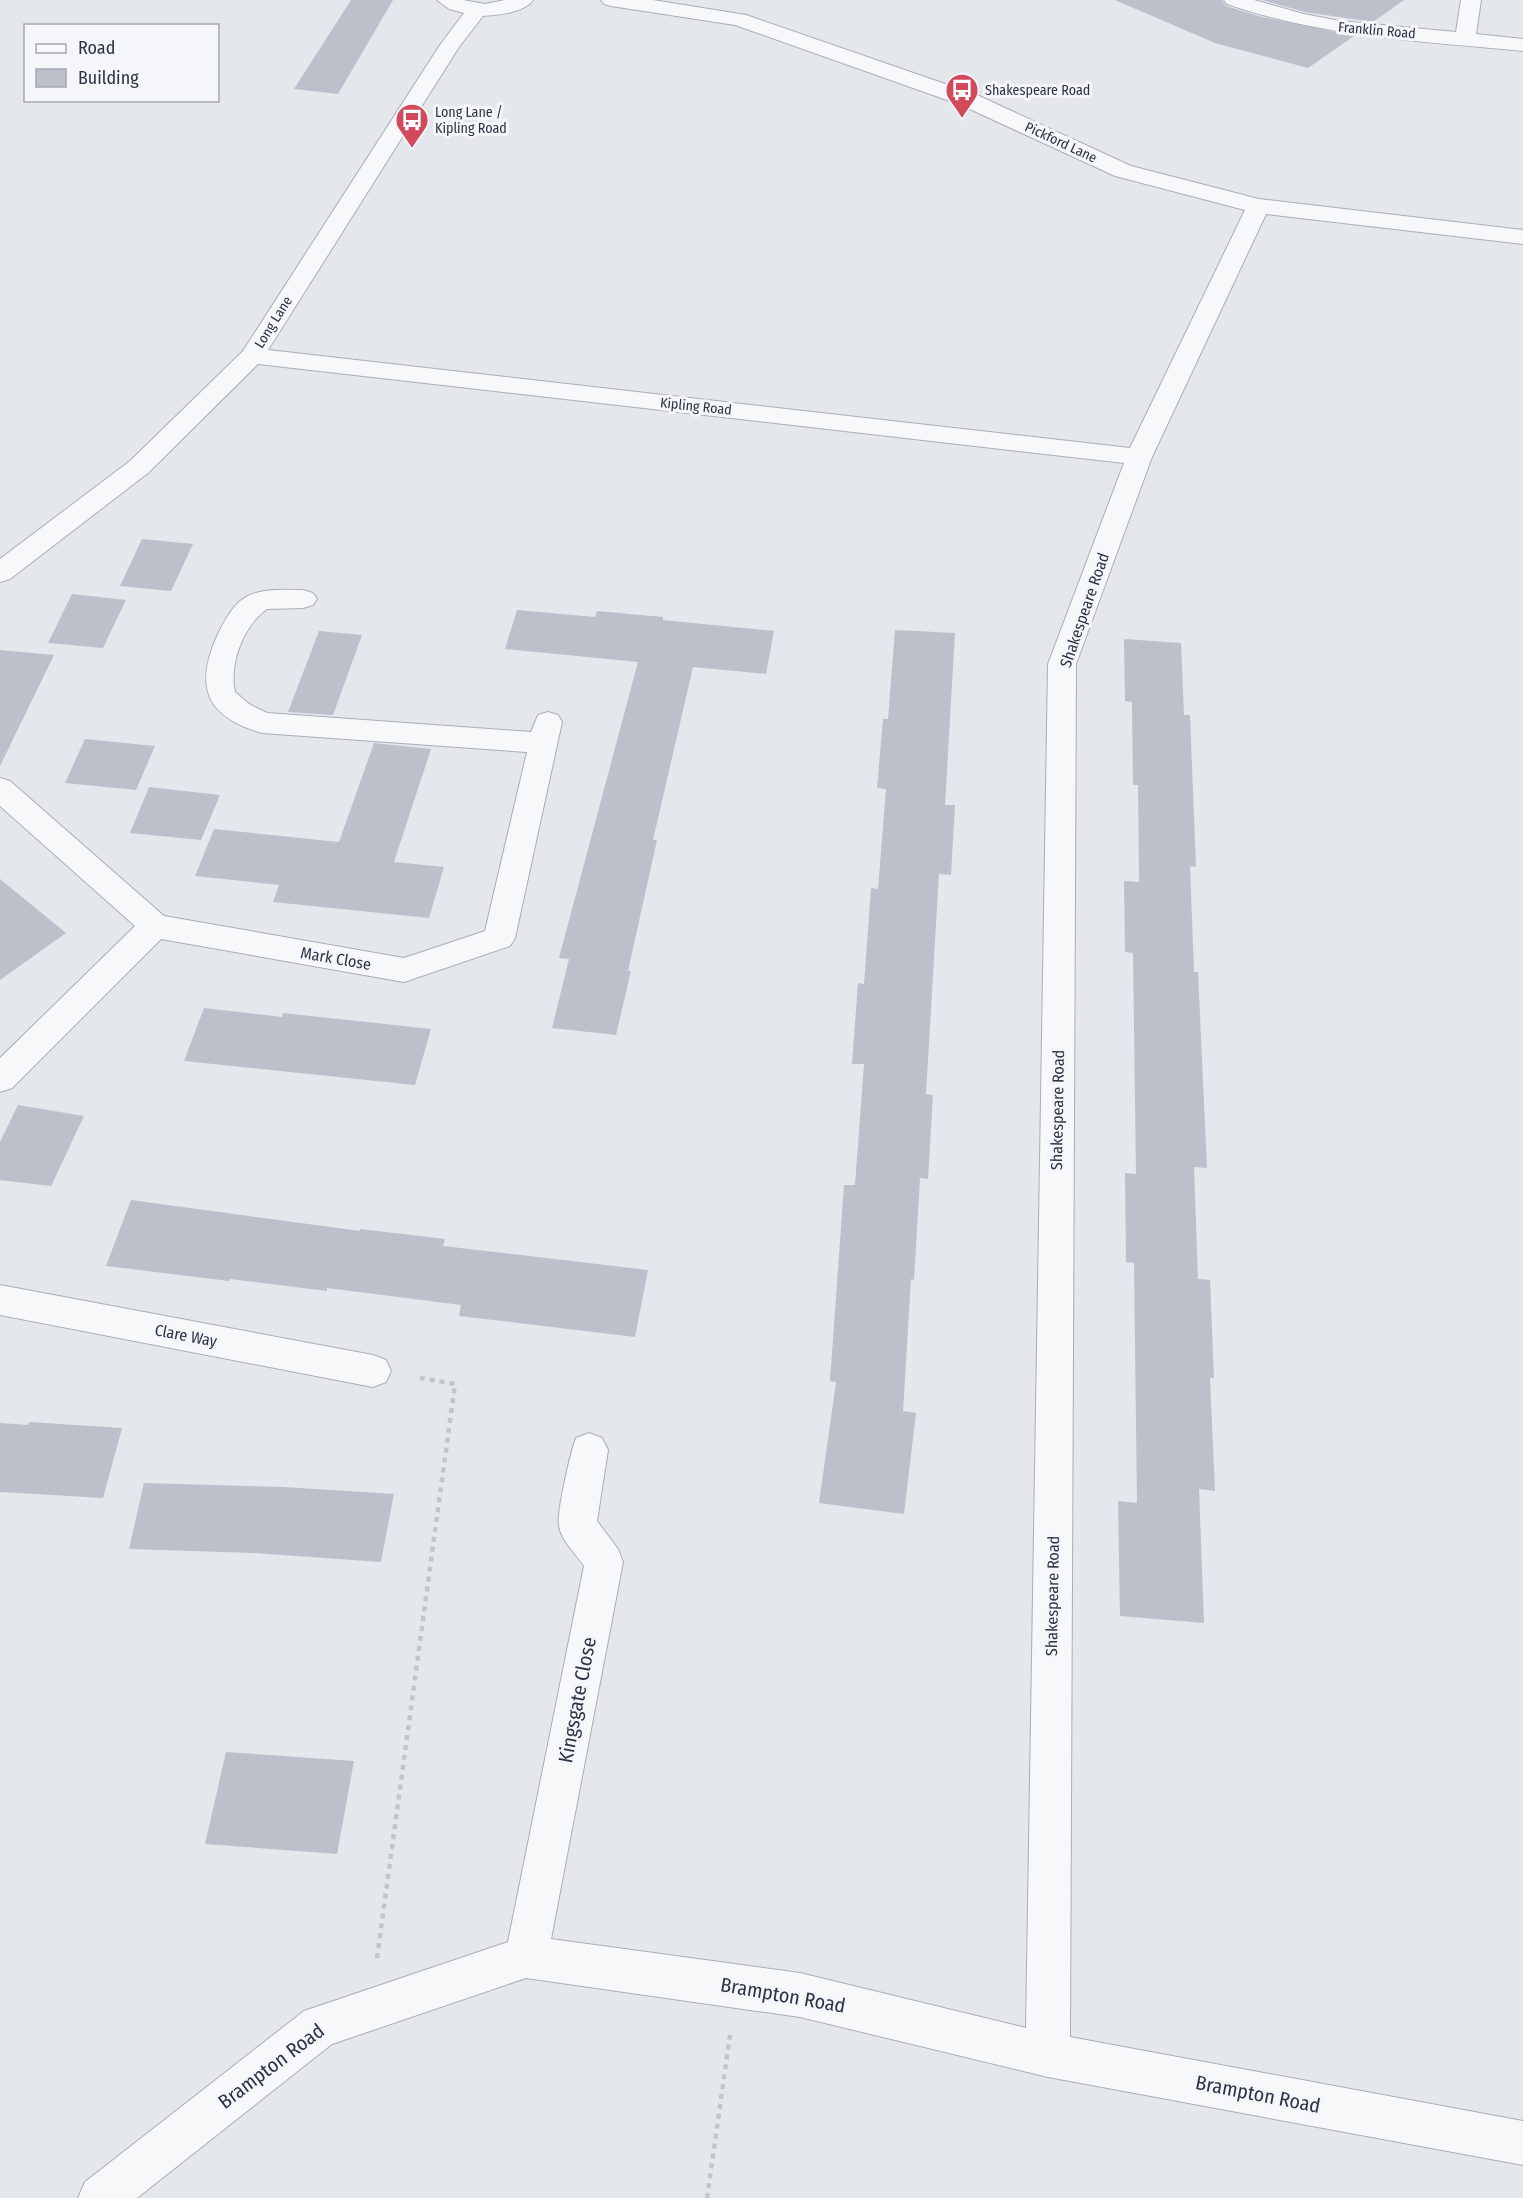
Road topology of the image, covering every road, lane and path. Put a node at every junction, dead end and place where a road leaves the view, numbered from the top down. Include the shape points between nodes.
1 (447, 0) edge
2 (523, 0) edge
3 (611, 0) edge
4 (1234, 0) edge
5 (1471, 0) edge
6 (477, 10) junction
7 (1465, 38) junction
8 (1523, 45) edge
9 (1258, 206) junction
10 (1523, 237) edge
11 (252, 356) junction
12 (1139, 457) junction
13 (0, 573) edge
14 (303, 599) dead end
15 (0, 789) edge
16 (155, 926) junction
17 (0, 1079) edge
18 (0, 1300) edge
19 (373, 1371) joint
20 (589, 1450) dead end
21 (526, 1957) junction
22 (737, 1987) junction
23 (370, 2009) junction
24 (1048, 2055) junction
25 (1523, 2143) edge
26 (101, 2198) edge
27 (707, 2198) edge

1 - 6 street
2 - 6 street via 495,10
3 - 9 street, Pickford Lane via 739,19 969,100 1123,171
4 - 7 street, Franklin Road via 1268,13 1324,26
5 - 7 street
6 - 11 street, Long Lane via 450,45
7 - 8 street, Franklin Road
9 - 10 street, Pickford Lane
9 - 12 street, Shakespeare Road
11 - 12 street, Kipling Road
11 - 13 street, Long Lane via 138,467
12 - 24 street, Shakespeare Road via 1062,664
14 - 16 street, Mark Close via 256,603 236,623 218,678 221,694 239,712 262,723 545,733 499,938 404,970
15 - 16 street
16 - 17 street
18 - 19 street, Clare Way
19 - 23 path via 455,1384
20 - 21 street, Kingsgate Close via 577,1525 604,1562
21 - 22 street, Brampton Road
21 - 23 street, Brampton Road
22 - 24 street, Brampton Road via 800,1995
22 - 27 path
23 - 26 street, Brampton Road via 319,2026
24 - 25 street, Brampton Road

